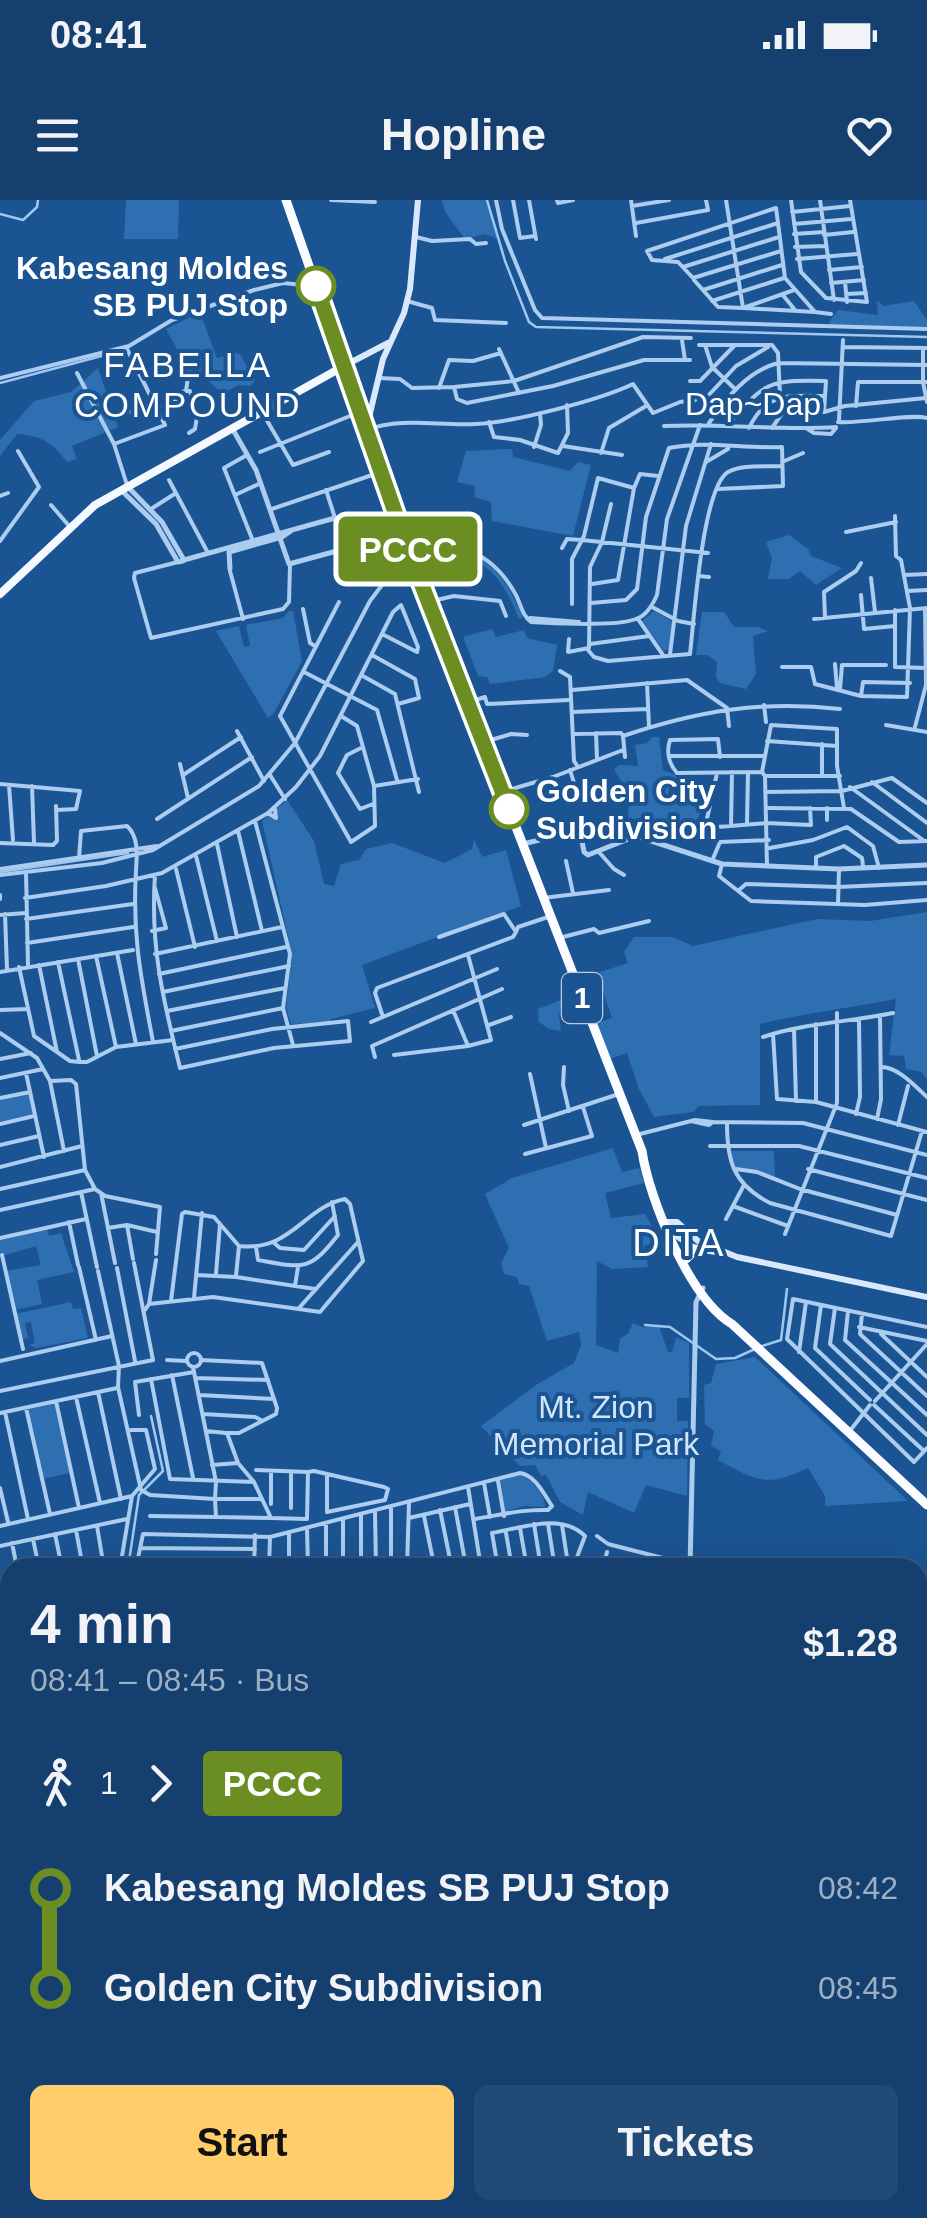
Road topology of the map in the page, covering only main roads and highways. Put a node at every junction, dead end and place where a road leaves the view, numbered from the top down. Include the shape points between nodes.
1 (286, 200) edge
2 (418, 200) edge
3 (390, 343) junction
4 (344, 366) junction
5 (365, 421) junction
6 (0, 594) edge
7 (670, 1227) junction
8 (696, 1248) junction
9 (722, 1252) junction
10 (686, 1258) junction
11 (701, 1296) junction
12 (927, 1297) edge
13 (927, 1506) edge

1 - 4 highway, 1
2 - 3 main road via 408,301
3 - 4 main road
3 - 5 main road
4 - 5 highway, 1
4 - 6 main road via 96,505
5 - 7 highway, 1 via 428,602
7 - 8 main road
7 - 9 main road
7 - 10 highway, 1
7 - 11 highway, 1
8 - 9 main road
8 - 10 highway
9 - 12 main road
10 - 11 highway, 1
11 - 13 highway, 1

